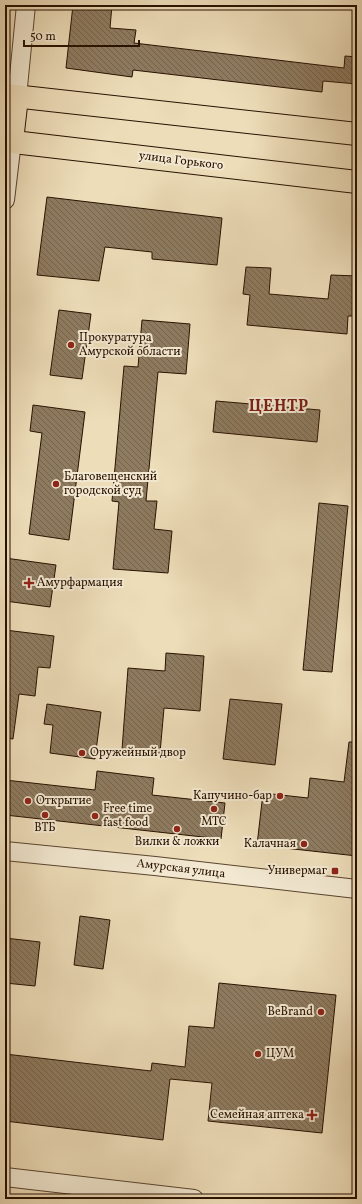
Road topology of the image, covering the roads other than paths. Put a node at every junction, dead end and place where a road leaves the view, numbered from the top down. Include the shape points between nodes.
1 (26, 5) edge
2 (11, 96) edge
3 (357, 134) edge
4 (8, 141) edge
5 (357, 182) edge
6 (5, 200) edge
7 (5, 851) edge
8 (357, 889) edge
9 (5, 1177) edge
10 (194, 1199) edge

1 - 2 street
2 - 3 main road
2 - 4 main road
4 - 5 main road, улица Горького
4 - 6 street
7 - 8 street, Амурская улица
9 - 10 street

